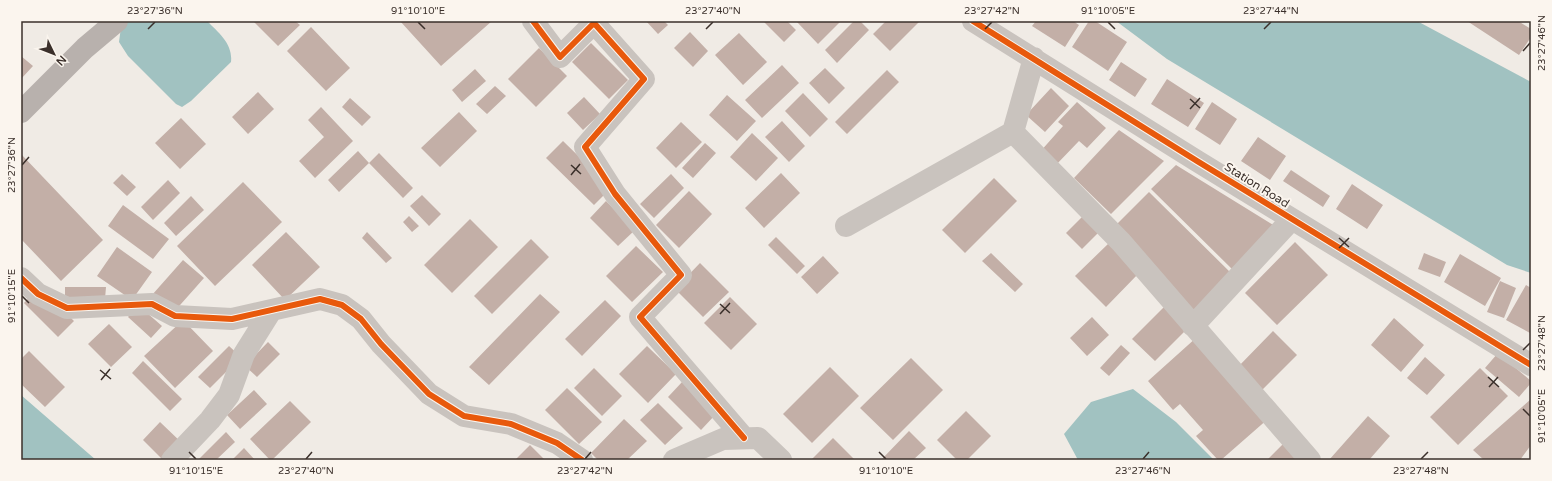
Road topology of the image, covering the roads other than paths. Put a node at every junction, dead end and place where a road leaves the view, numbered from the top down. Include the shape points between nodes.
1 (117, 21) edge
2 (533, 21) edge
3 (973, 21) edge
4 (1034, 58) junction
5 (21, 112) edge
6 (1013, 132) junction
7 (1292, 219) junction
8 (846, 226) dead end
9 (21, 278) edge
10 (271, 311) junction
11 (1193, 326) junction
12 (1531, 365) edge
13 (744, 438) junction
14 (172, 460) edge
15 (582, 460) edge
16 (674, 460) edge
17 (781, 460) edge
18 (1310, 460) edge

1 - 5 main road via 85,48
2 - 13 street via 560,57 594,23 644,79 585,147 615,194 681,275 640,317
3 - 4 street, Station Road
4 - 6 street
4 - 7 street, Station Road
6 - 8 street
6 - 11 street via 1121,242
7 - 11 street
7 - 12 street, Station Road
9 - 10 street via 38,294 67,308 152,304 175,316 232,319
10 - 14 street via 244,354 229,394 210,420
10 - 15 street via 320,299 342,305 361,318 381,344 429,394 458,413 511,424 557,443
11 - 18 street
13 - 16 street via 723,440
13 - 17 street via 758,438

